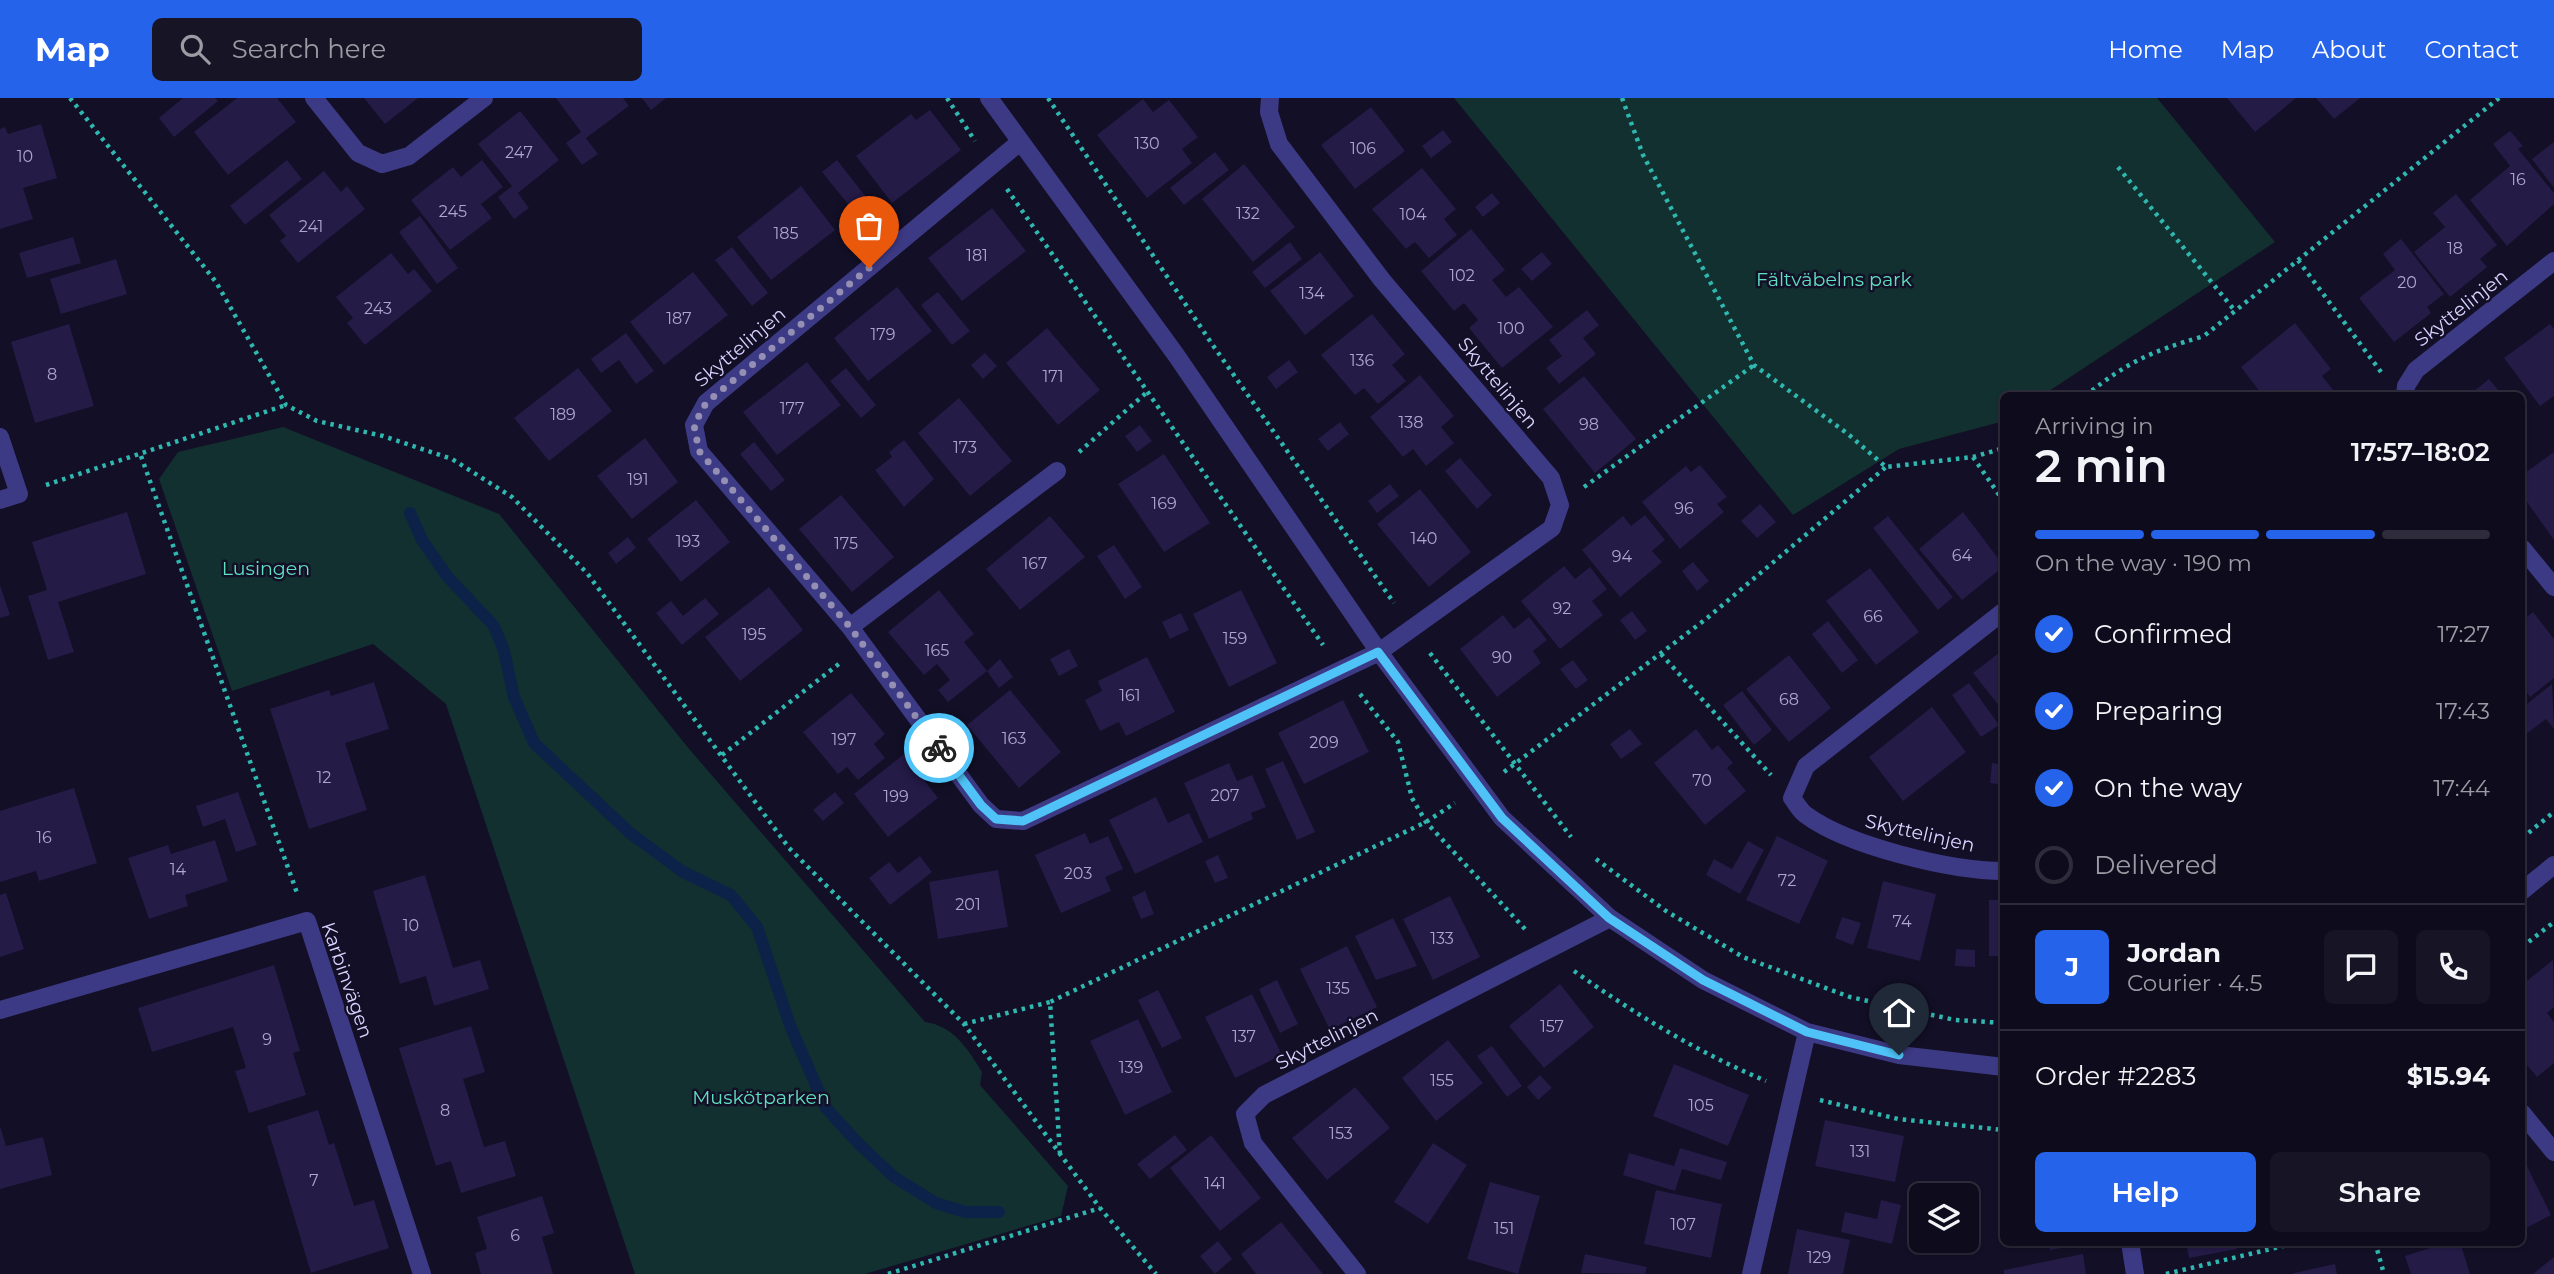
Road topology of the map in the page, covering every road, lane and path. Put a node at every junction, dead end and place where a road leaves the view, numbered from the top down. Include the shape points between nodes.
1 (70, 98) edge
2 (314, 98) edge
3 (484, 98) edge
4 (989, 98) edge
5 (1048, 98) edge
6 (1270, 98) edge
7 (1622, 98) edge
8 (2499, 98) edge
9 (1020, 142) junction
10 (2118, 167) dead end
11 (2298, 260) junction
12 (2554, 261) edge
13 (2235, 311) junction
14 (1754, 366) junction
15 (2383, 375) dead end
16 (2090, 392) edge
17 (2405, 392) edge
18 (1146, 393) dead end
19 (286, 405) junction
20 (0, 437) edge
21 (2000, 449) edge
22 (141, 456) junction
23 (1973, 457) junction
24 (1886, 467) junction
25 (1057, 471) joint
26 (19, 494) junction
27 (2000, 496) edge
28 (0, 500) edge
29 (1560, 505) junction
30 (2525, 552) edge
31 (2554, 587) edge
32 (2000, 614) edge
33 (850, 627) junction
34 (1411, 628) junction
35 (863, 644) junction
36 (1378, 652) junction
37 (1661, 653) junction
38 (722, 755) junction
39 (1516, 764) junction
40 (1479, 787) junction
41 (1792, 798) junction
42 (2554, 812) edge
43 (2525, 836) edge
44 (1578, 846) dead end
45 (1589, 855) dead end
46 (2554, 865) edge
47 (2000, 871) edge
48 (2525, 889) edge
49 (1609, 918) junction
50 (307, 921) junction
51 (2554, 922) edge
52 (2525, 945) edge
53 (1050, 1002) junction
54 (0, 1010) edge
55 (2000, 1023) edge
56 (964, 1024) junction
57 (1807, 1032) junction
58 (2000, 1067) edge
59 (2525, 1121) edge
60 (2554, 1152) edge
61 (1060, 1155) junction
62 (1100, 1208) junction
63 (2131, 1246) edge
64 (2283, 1246) edge
65 (2376, 1246) edge
66 (422, 1274) edge
67 (888, 1274) edge
68 (1156, 1274) edge
69 (1357, 1274) edge
70 (1751, 1274) edge
71 (2135, 1274) edge
72 (2166, 1274) edge
73 (2384, 1274) edge

1 - 19 path via 216,282
2 - 3 street via 358,153 382,164 409,156
4 - 9 street
5 - 34 path via 1212,344
6 - 29 street, Skyttelinjen via 1269,112 1279,145 1382,280 1551,478
7 - 14 path via 1643,155
8 - 11 path
9 - 33 street, Skyttelinjen via 706,403 694,425 699,451
9 - 36 street via 1177,355
10 - 13 path
11 - 13 path
11 - 15 path
12 - 17 street, Skyttelinjen via 2416,370
13 - 16 path via 2204,336 2147,353
14 - 24 path
14 - 29 path
18 - 25 path
19 - 22 path
19 - 38 path via 317,421 452,458 512,497 587,573
20 - 26 street
21 - 23 path
22 - 26 path
22 - 50 path
23 - 24 path
23 - 27 path
24 - 37 path
25 - 33 street
26 - 28 street
29 - 34 street, Skyttelinjen via 1552,528
30 - 31 street
32 - 41 street via 1806,766
33 - 35 street, Skyttelinjen
34 - 36 street, Skyttelinjen
34 - 39 path
35 - 36 street, Skyttelinjen via 981,805 996,819 1023,821
35 - 38 path
36 - 40 street
37 - 39 path
37 - 41 path
38 - 56 path via 789,848
39 - 40 path
39 - 44 path
40 - 49 street via 1502,818
40 - 53 path via 1426,822
41 - 47 street, Skyttelinjen via 1804,814 1851,839 1937,863
42 - 43 path
45 - 55 path via 1666,911 1743,957 1850,997 1955,1020
46 - 48 street
49 - 57 street via 1703,980
49 - 69 street, Skyttelinjen via 1264,1095 1245,1114 1253,1143
50 - 54 street, Karbinvägen
50 - 66 street, Karbinvägen
51 - 52 path
53 - 56 path
53 - 61 path
56 - 61 path
57 - 58 street via 1899,1055
57 - 70 street
59 - 60 street
61 - 62 path
62 - 67 path
62 - 68 path
63 - 71 street
64 - 72 path
65 - 73 path

